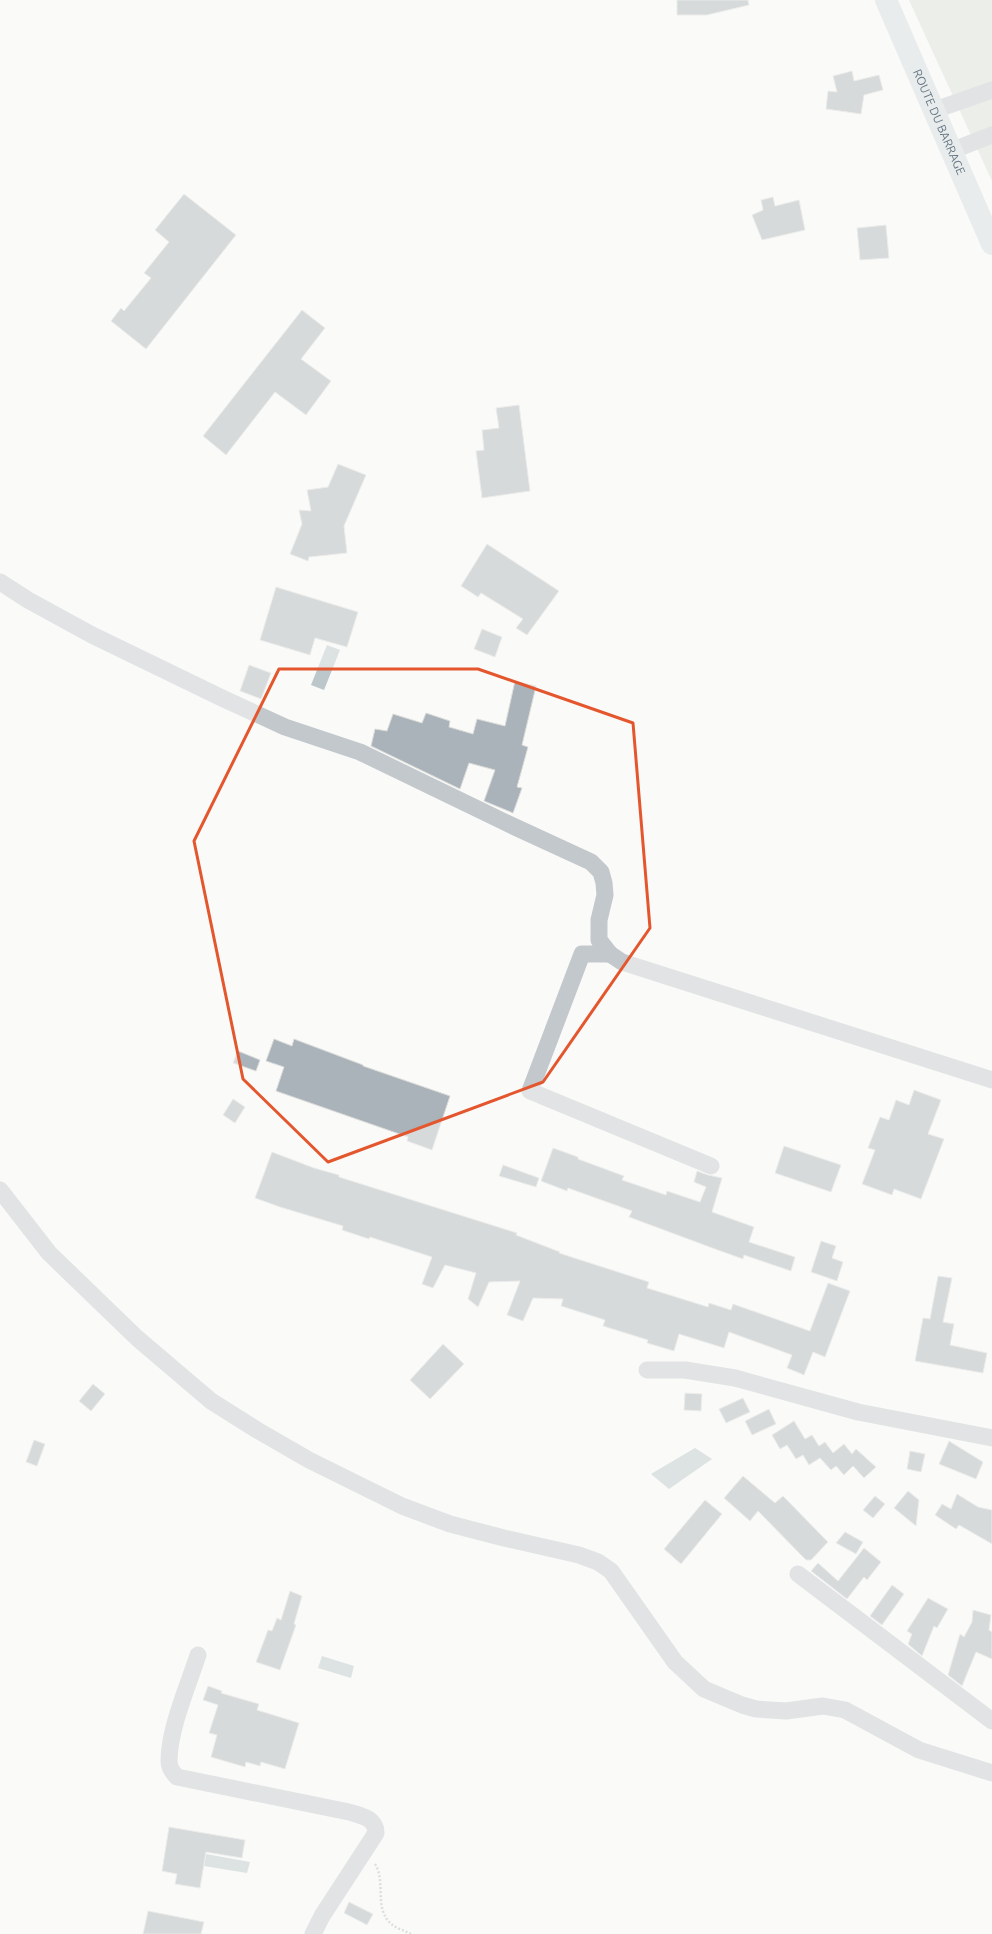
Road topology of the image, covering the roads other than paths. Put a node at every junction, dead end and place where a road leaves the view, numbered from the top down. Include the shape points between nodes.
1 (886, 0) edge
2 (992, 90) edge
3 (935, 110) junction
4 (992, 135) edge
5 (951, 151) junction
6 (992, 244) edge
7 (0, 582) edge
8 (610, 954) junction
9 (992, 1080) edge
10 (711, 1166) dead end
11 (0, 1190) edge
12 (647, 1370) dead end
13 (992, 1438) edge
14 (798, 1574) dead end
15 (198, 1655) dead end
16 (992, 1721) edge
17 (992, 1773) edge
18 (313, 1934) edge

1 - 3 main road, ROUTE DU BARRAGE
2 - 3 street
3 - 5 main road, ROUTE DU BARRAGE
4 - 5 street
5 - 6 main road, ROUTE DU BARRAGE
7 - 8 street via 92,636 224,699 284,727 360,752 591,862 601,872 604,883 605,895 598,920 599,940
8 - 9 street via 635,967
8 - 10 street via 582,954 530,1092
11 - 17 street via 49,1253 137,1338 211,1401 264,1434 309,1460 402,1506 450,1524 579,1555 598,1562 611,1571 675,1662 704,1689 756,1709 786,1711 823,1706 845,1710 919,1750
12 - 13 street via 685,1370 735,1378 858,1412
14 - 16 street
15 - 18 street via 174,1730 168,1762 177,1777 349,1812 370,1819 375,1824 376,1833

